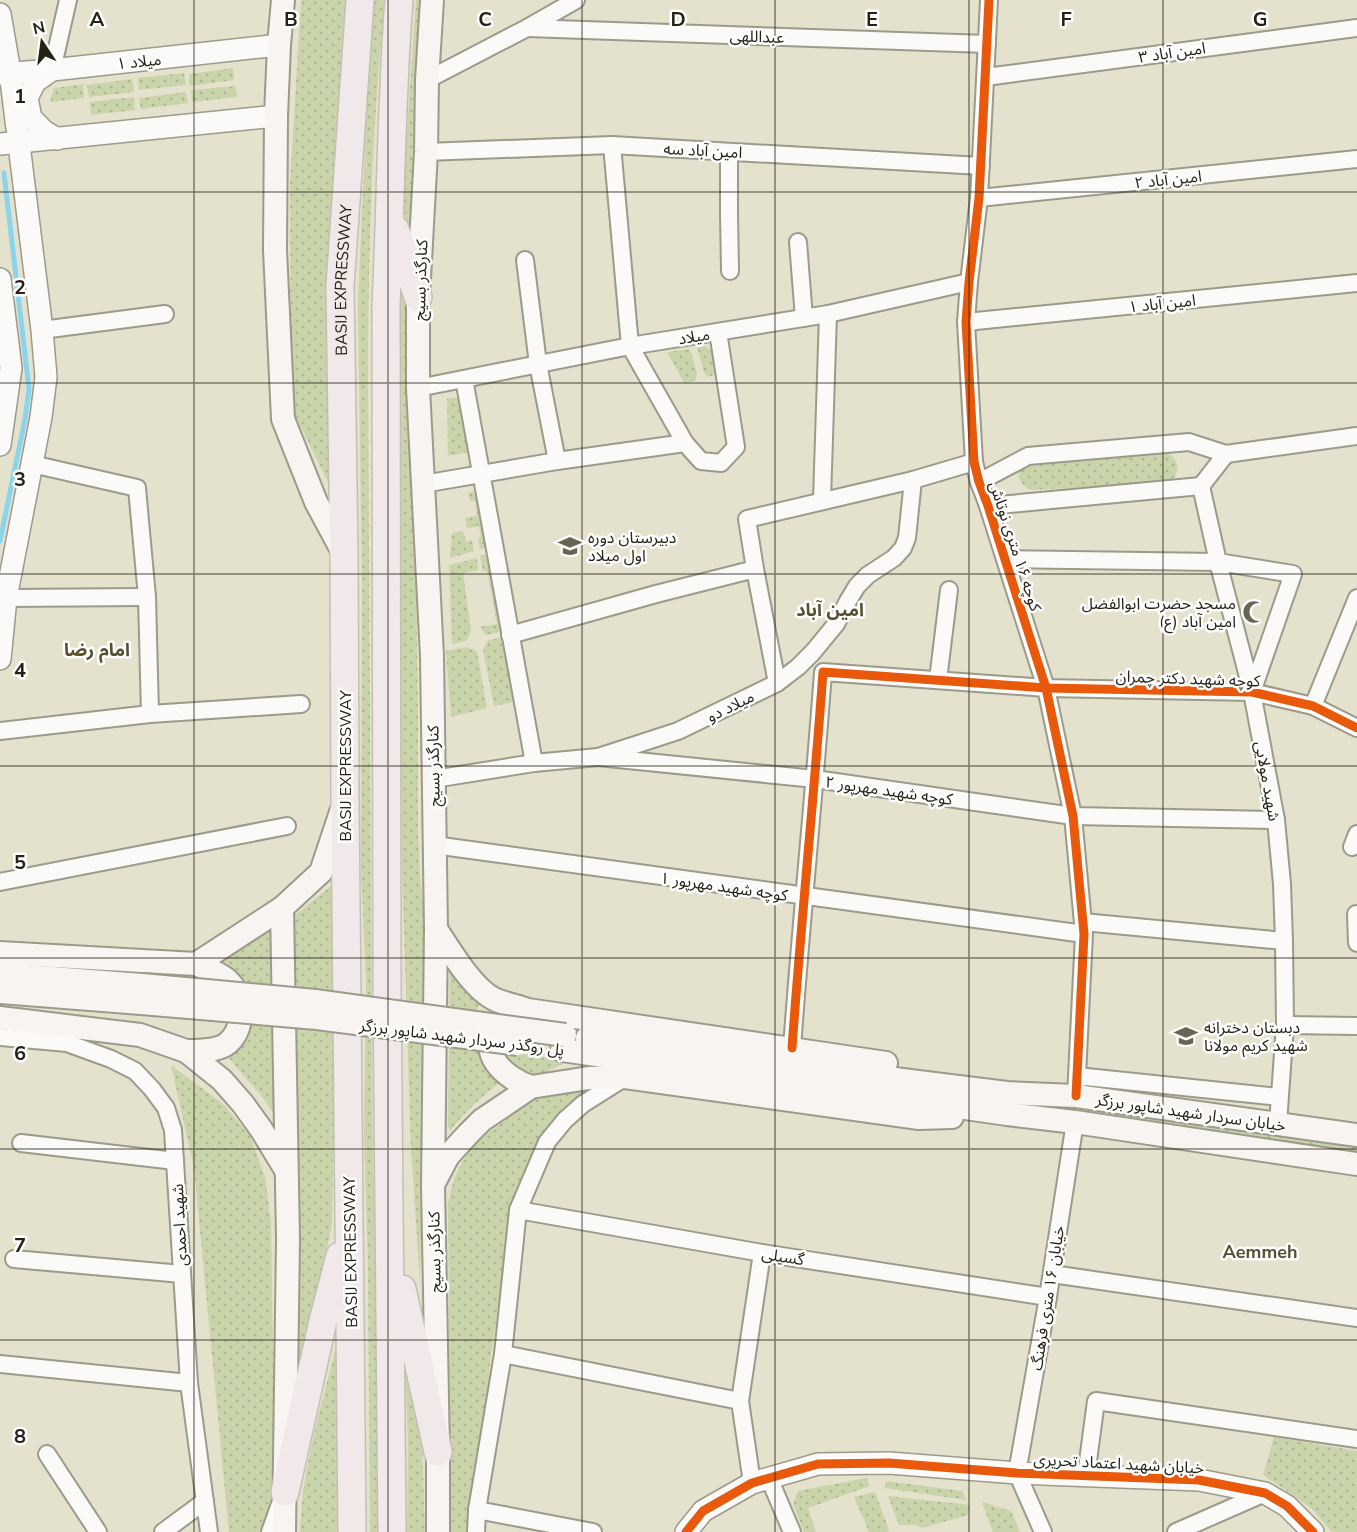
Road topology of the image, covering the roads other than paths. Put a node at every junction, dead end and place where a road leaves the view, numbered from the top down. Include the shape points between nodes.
1 (68, 0) edge
2 (283, 0) edge
3 (360, 0) edge
4 (399, 0) edge
5 (432, 0) edge
6 (576, 0) edge
7 (989, 0) edge
8 (0, 14) edge
9 (1357, 27) edge
10 (527, 28) junction
11 (3, 44) edge
12 (987, 44) junction
13 (279, 45) junction
14 (52, 70) junction
15 (5, 73) edge
16 (986, 77) junction
17 (427, 80) junction
18 (276, 116) junction
19 (57, 139) junction
20 (9, 143) edge
21 (612, 145) junction
22 (426, 152) junction
23 (729, 152) junction
24 (1357, 159) edge
25 (981, 166) junction
26 (980, 198) junction
27 (390, 214) junction
28 (798, 242) dead end
29 (525, 260) dead end
30 (730, 271) dead end
31 (0, 279) edge
32 (969, 282) junction
33 (1357, 283) edge
34 (418, 297) junction
35 (165, 314) dead end
36 (828, 314) junction
37 (804, 318) junction
38 (966, 322) junction
39 (42, 330) junction
40 (718, 332) junction
41 (630, 346) junction
42 (538, 364) junction
43 (464, 379) junction
44 (418, 388) junction
45 (1357, 436) edge
46 (685, 443) junction
47 (0, 445) edge
48 (1226, 454) junction
49 (557, 460) junction
50 (974, 462) junction
51 (32, 464) junction
52 (481, 473) junction
53 (913, 480) junction
54 (979, 482) junction
55 (423, 484) junction
56 (1201, 486) junction
57 (822, 500) junction
58 (988, 506) junction
59 (344, 554) junction
60 (1006, 559) junction
61 (1218, 562) junction
62 (755, 569) junction
63 (949, 590) dead end
64 (147, 597) junction
65 (6, 598) junction
66 (1357, 598) edge
67 (510, 635) junction
68 (0, 659) edge
69 (938, 680) junction
70 (777, 683) junction
71 (1047, 688) junction
72 (1252, 692) junction
73 (301, 704) dead end
74 (1313, 706) junction
75 (150, 714) junction
76 (1357, 728) edge
77 (0, 730) edge
78 (598, 757) junction
79 (534, 763) junction
80 (434, 779) junction
81 (815, 779) junction
82 (345, 801) junction
83 (1073, 816) junction
84 (1276, 820) junction
85 (286, 826) dead end
86 (434, 845) junction
87 (0, 882) edge
88 (803, 897) junction
89 (282, 908) junction
90 (1356, 914) edge
91 (1084, 928) junction
92 (435, 929) junction
93 (1284, 940) junction
94 (1357, 943) edge
95 (0, 953) edge
96 (196, 964) junction
97 (0, 974) edge
98 (0, 992) edge
99 (142, 994) junction
100 (528, 1010) junction
101 (0, 1018) edge
102 (1285, 1025) junction
103 (1357, 1026) edge
104 (0, 1037) edge
105 (792, 1048) junction
106 (186, 1051) junction
107 (624, 1077) junction
108 (1076, 1086) junction
109 (531, 1087) junction
110 (920, 1092) joint
111 (1279, 1096) junction
112 (1007, 1104) junction
113 (1075, 1122) junction
114 (1278, 1124) junction
115 (1357, 1135) edge
116 (21, 1143) dead end
117 (175, 1161) junction
118 (1357, 1164) edge
119 (287, 1172) junction
120 (433, 1185) junction
121 (518, 1210) junction
122 (349, 1223) junction
123 (390, 1235) junction
124 (762, 1253) junction
125 (14, 1259) dead end
126 (182, 1274) junction
127 (1052, 1274) junction
128 (1048, 1298) junction
129 (1357, 1318) edge
130 (503, 1354) junction
131 (0, 1364) edge
132 (189, 1383) junction
133 (740, 1401) junction
134 (1357, 1439) edge
135 (438, 1452) junction
136 (48, 1454) dead end
137 (1017, 1473) junction
138 (1086, 1476) junction
139 (761, 1480) junction
140 (285, 1492) junction
141 (1265, 1493) junction
142 (205, 1501) junction
143 (477, 1510) junction
144 (98, 1532) edge
145 (164, 1532) edge
146 (209, 1532) edge
147 (270, 1532) edge
148 (284, 1532) edge
149 (352, 1532) edge
150 (392, 1532) edge
151 (438, 1532) edge
152 (476, 1532) edge
153 (592, 1532) edge
154 (686, 1532) edge
155 (792, 1532) edge
156 (1043, 1532) edge
157 (1176, 1532) edge
158 (1313, 1532) edge

1 - 14 street
2 - 13 main road
3 - 59 highway, BASIJ EXPRESSWAY via 340,286
4 - 27 highway
5 - 17 main road, کنارگذر بسیج
6 - 10 street
7 - 12 street, کوچه ۱۶ متری نوتاش
8 - 11 street
9 - 16 street, ۳ امین آباد
10 - 12 street, عبداللهی
10 - 17 street
11 - 15 street
12 - 16 street, کوچه ۱۶ متری نوتاش
13 - 14 street, میلاد ۱
13 - 18 main road
14 - 15 street, میلاد ۱
14 - 19 street via 35,82 27,98 31,118
15 - 20 street
16 - 25 street, کوچه ۱۶ متری نوتاش
17 - 22 main road, کنارگذر بسیج
18 - 19 street
18 - 59 main road via 275,249 283,419 316,502
19 - 20 street
20 - 39 street
21 - 22 street, امین آباد سه
21 - 23 street, امین آباد سه
21 - 41 street
22 - 34 main road, کنارگذر بسیج
23 - 25 street, امین آباد سه
23 - 30 street
24 - 26 street, ۲ امین آباد
25 - 26 street, کوچه ۱۶ متری نوتاش
26 - 32 street, کوچه ۱۶ متری نوتاش
27 - 34 highway
27 - 123 highway via 386,315
28 - 37 street
29 - 42 street
31 - 47 street via 11,368
32 - 36 street, میلاد
32 - 38 street, کوچه ۱۶ متری نوتاش
33 - 38 street, ۱ امین آباد
34 - 44 main road, کنارگذر بسیج
35 - 39 street
36 - 37 street, میلاد
36 - 57 street
37 - 40 street, میلاد
38 - 50 street, کوچه ۱۶ متری نوتاش
39 - 51 street via 46,377
40 - 41 street, میلاد
40 - 46 street via 736,447 721,464 702,461
41 - 42 street, میلاد
41 - 46 street
42 - 43 street, میلاد
42 - 49 street
43 - 44 street, میلاد
43 - 52 street
44 - 55 main road, کنارگذر بسیج
45 - 48 street
46 - 49 street
48 - 54 street via 1189,442 1028,456
48 - 56 street
49 - 52 street
50 - 53 street
50 - 54 street, کوچه ۱۶ متری نوتاش
51 - 64 street via 136,488
51 - 65 street
52 - 55 street
52 - 67 street
53 - 57 street
53 - 70 street, میلاد دو via 903,548 857,586 836,624 813,652
54 - 58 street, کوچه ۱۶ متری نوتاش
55 - 80 main road, کنارگذر بسیج
56 - 58 street
56 - 61 street, شهید مولایی
57 - 62 street via 747,519
58 - 60 street, کوچه ۱۶ متری نوتاش
59 - 82 highway, BASIJ EXPRESSWAY
60 - 61 street
60 - 71 street, کوچه ۱۶ متری نوتاش
61 - 72 street, شهید مولایی
61 - 72 street via 1293,574
62 - 67 street
62 - 70 street
63 - 69 street
64 - 65 street
64 - 75 street
65 - 68 street
66 - 74 street
67 - 79 street
69 - 71 street, کوچه شهید دکتر چمران
69 - 81 street, کوچه شهید دکتر چمران via 823,672
70 - 78 street, میلاد دو via 678,731
71 - 72 street, کوچه شهید دکتر چمران
71 - 83 street, کوچه ۱۶ متری نوتاش
72 - 74 street, کوچه شهید دکتر چمران
72 - 84 street, شهید مولایی
73 - 75 street
74 - 76 street, کوچه شهید دکتر چمران
75 - 77 street
78 - 79 street, میلاد دو
78 - 81 street, کوچه شهید مهرپور ۲
79 - 80 street, میلاد دو
80 - 86 main road, کنارگذر بسیج
81 - 83 street, کوچه شهید مهرپور ۲
81 - 88 street
82 - 89 main road via 321,872
82 - 122 highway, BASIJ EXPRESSWAY
83 - 84 street, کوچه شهید مهرپور ۲
83 - 91 street, کوچه ۱۶ متری نوتاش
84 - 93 street, شهید مولایی
85 - 87 street
86 - 88 street, کوچه شهید مهرپور ۱
86 - 92 main road, کنارگذر بسیج
88 - 91 street, کوچه شهید مهرپور ۱
88 - 105 street
89 - 96 main road
89 - 119 main road
90 - 94 street
91 - 93 street, کوچه شهید مهرپور ۱
91 - 108 street, کوچه ۱۶ متری نوتاش
92 - 100 main road via 482,991
92 - 120 main road, کنارگذر بسیج
93 - 102 street, شهید مولایی
95 - 96 main road
96 - 106 main road via 228,981 236,992 240,1019 227,1044
97 - 99 main road, پل روگذر سردار شهید شاپور برزگر
98 - 99 main road, پل روگذر سردار شهید شاپور برزگر
99 - 110 main road, پل روگذر سردار شهید شاپور برزگر, bridge via 317,1018 563,1042
100 - 105 main road
100 - 109 main road via 508,1017 493,1035 490,1048 499,1068
101 - 106 main road via 140,1035
102 - 103 street
102 - 111 street, شهید مولایی
104 - 117 street, شهید احمدی via 67,1043 135,1071 166,1108 173,1130
105 - 112 main road via 932,1070
106 - 119 main road via 222,1080 243,1104
107 - 109 main road
107 - 112 main road via 920,1118
107 - 121 street via 565,1120 548,1142
108 - 111 street
108 - 112 main road, خیابان سردار شهید شاپور برزگر
108 - 113 main road
108 - 114 main road, خیابان سردار شهید شاپور برزگر
109 - 120 main road via 468,1134 448,1156
110 - 112 main road, خیابان سردار شهید شاپور برزگر
111 - 114 street, شهید مولایی
112 - 113 main road, خیابان سردار شهید شاپور برزگر
113 - 118 main road, خیابان سردار شهید شاپور برزگر
113 - 127 street, خیابان ۱۶ متری فرهنگ
114 - 115 main road, خیابان سردار شهید شاپور برزگر
116 - 117 street
117 - 126 street, شهید احمدی
119 - 140 main road
120 - 135 main road, کنارگذر بسیج
121 - 124 street, گسیلی
121 - 130 street
122 - 140 highway
122 - 149 highway, BASIJ EXPRESSWAY
123 - 135 highway
123 - 150 highway
124 - 128 street, گسیلی
124 - 133 street
125 - 126 street
126 - 132 street, شهید احمدی
127 - 128 street, خیابان ۱۶ متری فرهنگ
127 - 129 street
128 - 137 street, خیابان ۱۶ متری فرهنگ
130 - 133 street
130 - 143 street
131 - 132 street
132 - 142 street, شهید احمدی
133 - 139 street
134 - 138 street via 1096,1401
135 - 151 main road, کنارگذر بسیج
136 - 144 street
137 - 138 street, خیابان شهید اعتماد تحریری
137 - 139 street, خیابان شهید اعتماد تحریری via 889,1463 818,1464
137 - 156 street
138 - 141 street, خیابان شهید اعتماد تحریری via 1199,1480
139 - 154 street, خیابان شهید اعتماد تحریری via 703,1511
139 - 155 street
140 - 147 street
140 - 148 main road
141 - 157 street
141 - 158 street, خیابان شهید اعتماد تحریری via 1287,1506
142 - 145 street
142 - 146 street, شهید احمدی
143 - 152 street
143 - 153 street

